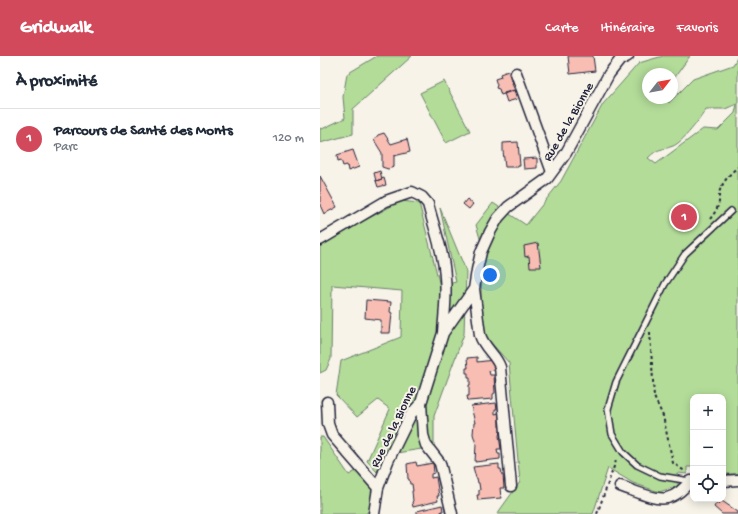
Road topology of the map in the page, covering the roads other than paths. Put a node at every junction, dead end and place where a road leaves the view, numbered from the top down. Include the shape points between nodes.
1 (628, 56) edge
2 (516, 73) dead end
3 (552, 172) junction
4 (731, 211) dead end
5 (320, 240) edge
6 (474, 289) junction
7 (443, 334) junction
8 (326, 402) dead end
9 (421, 403) junction
10 (690, 479) edge
11 (738, 480) edge
12 (726, 481) edge
13 (511, 486) dead end
14 (620, 486) dead end
15 (378, 488) junction
16 (374, 514) edge
17 (452, 514) edge

1 - 3 street, Rue de la Bionne via 620,60 610,74 566,153
2 - 3 street
3 - 6 street, Rue de la Bionne via 547,179 508,207 498,218 481,252
4 - 10 lane via 685,254 665,284 616,382 608,409 612,434 623,452 637,465 660,476
5 - 7 street via 393,198 412,192 422,197 428,204 443,260 446,290
6 - 7 street, Rue de la Bionne
6 - 13 street via 482,342 500,367
7 - 9 street, Rue de la Bionne
8 - 15 street via 332,435
9 - 15 street, Rue de la Bionne via 411,414 400,434
9 - 17 street via 426,445 440,463
10 - 14 street via 684,488 668,498 643,494
11 - 12 street
15 - 16 street, Rue de la Bionne

